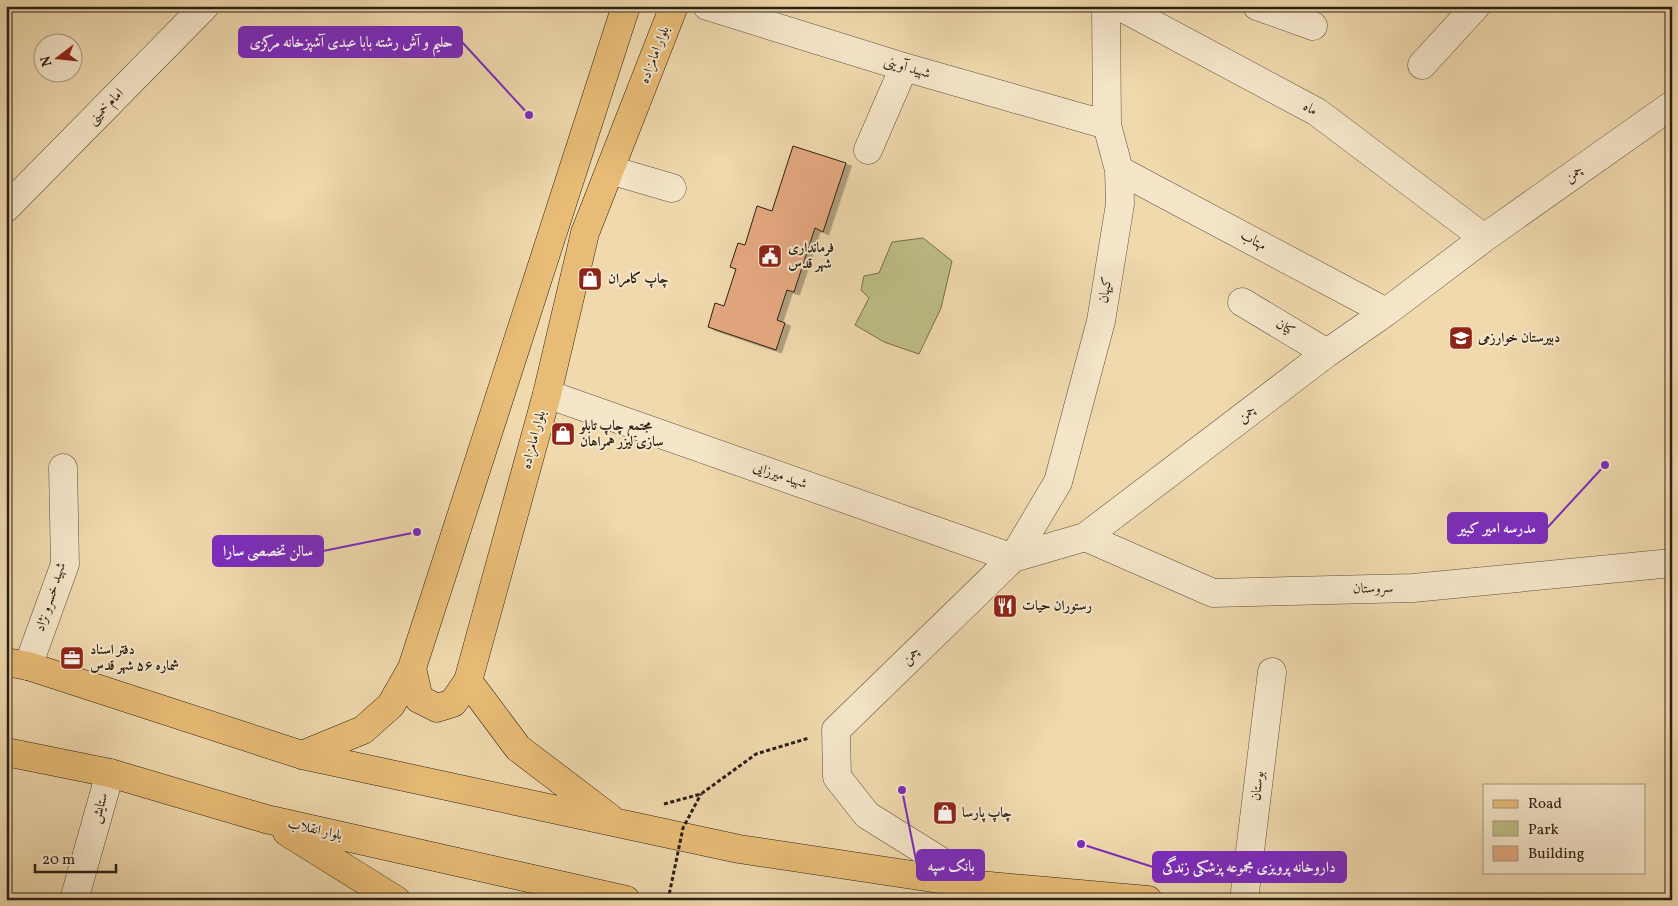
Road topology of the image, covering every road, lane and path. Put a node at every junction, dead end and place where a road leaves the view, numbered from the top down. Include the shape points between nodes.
1 (205, 6) edge
2 (626, 6) edge
3 (674, 6) edge
4 (707, 6) edge
5 (1106, 6) edge
6 (1119, 6) edge
7 (1257, 6) edge
8 (1476, 6) edge
9 (1313, 26) dead end
10 (1422, 64) dead end
11 (904, 67) junction
12 (1672, 105) edge
13 (1107, 125) junction
14 (868, 150) dead end
15 (610, 170) junction
16 (1119, 170) junction
17 (672, 188) dead end
18 (6, 208) edge
19 (1484, 238) junction
20 (1242, 302) dead end
21 (1386, 312) junction
22 (1328, 353) junction
23 (547, 394) junction
24 (62, 468) dead end
25 (1085, 537) junction
26 (1012, 558) junction
27 (1672, 563) edge
28 (17, 664) edge
29 (412, 668) junction
30 (1272, 672) dead end
31 (468, 681) junction
32 (836, 730) junction
33 (6, 752) edge
34 (302, 755) junction
35 (110, 773) junction
36 (701, 794) junction
37 (654, 806) dead end
38 (266, 820) junction
39 (618, 823) junction
40 (979, 885) junction
41 (74, 900) edge
42 (396, 900) edge
43 (626, 900) edge
44 (668, 900) edge
45 (1148, 900) edge
46 (1244, 900) edge

1 - 18 street, امام خمینی
2 - 29 main road
3 - 15 main road, بلوار امامزاده
4 - 11 street, شهید آوینی
5 - 13 street, کیهان
6 - 19 street, ماه via 1317,112
7 - 9 street
8 - 10 street
11 - 13 street, شهید آوینی
11 - 14 street
12 - 19 street, چمن
13 - 16 street, کیهان
15 - 17 street
15 - 23 main road, بلوار امامزاده via 585,233
16 - 21 street, مهتاب
16 - 26 street, کیهان via 1120,204 1101,321 1058,482
19 - 21 street, چمن
20 - 22 street, کیان
21 - 22 street, چمن
22 - 25 street, چمن
23 - 26 street, شهید میرزایی
23 - 31 main road, بلوار امامزاده
24 - 28 street, شهید خسرو نژاد via 65,564
25 - 26 street, چمن
25 - 27 street, سروستان via 1212,593 1413,588
26 - 32 street, چمن
28 - 34 main road
29 - 31 main road, بلوار امامزاده via 419,699 437,708 453,703
29 - 34 main road via 391,705 364,730
30 - 46 street, بوستان
31 - 39 main road via 518,748
32 - 36 path via 756,754
32 - 40 street via 837,777 867,815
33 - 35 main road, بلوار انقلاب
34 - 39 main road
35 - 38 main road, بلوار انقلاب
35 - 41 street, ستایش
36 - 37 path
36 - 44 path, bridge via 683,828
38 - 42 main road
38 - 43 main road, بلوار انقلاب
39 - 40 main road via 739,849
40 - 45 main road

